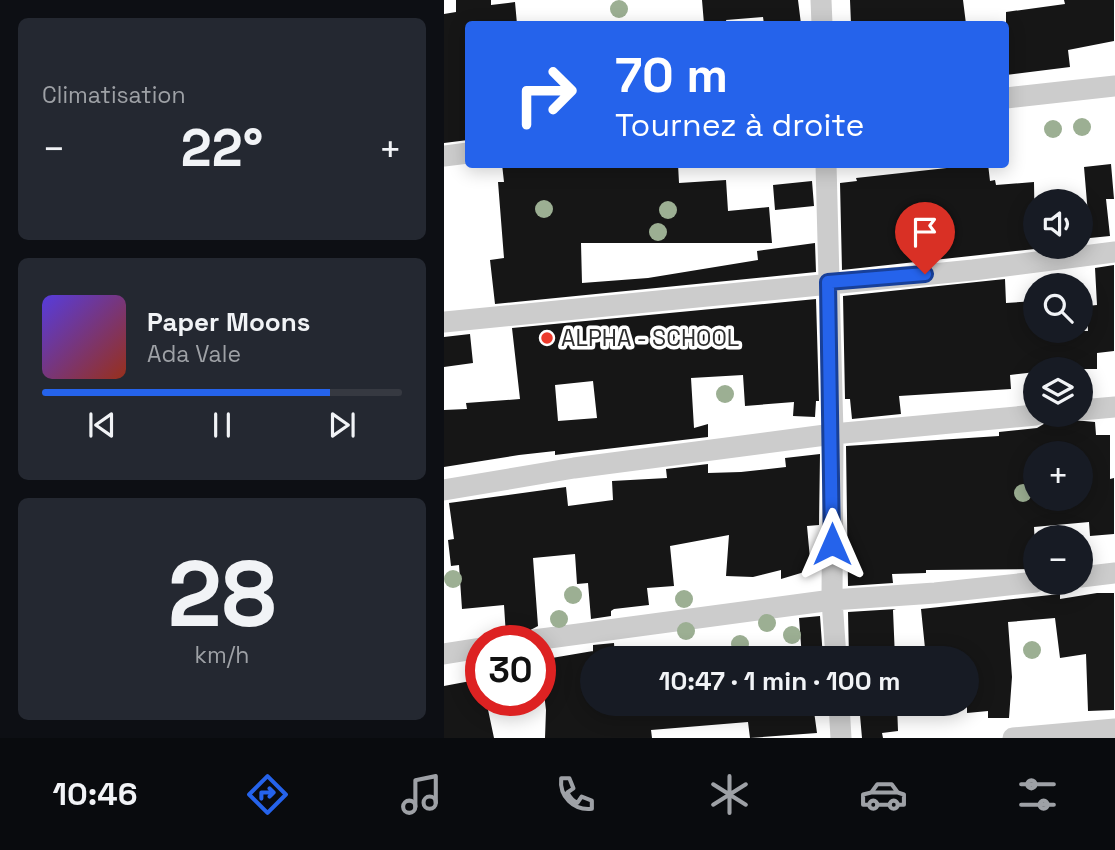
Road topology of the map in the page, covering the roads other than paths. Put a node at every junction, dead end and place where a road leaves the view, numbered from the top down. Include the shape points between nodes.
1 (821, 0) edge
2 (822, 21) edge
3 (1114, 86) edge
4 (1009, 98) edge
5 (465, 153) edge
6 (444, 156) edge
7 (826, 168) edge
8 (1114, 252) edge
9 (828, 282) junction
10 (444, 322) edge
11 (1114, 407) edge
12 (1093, 409) edge
13 (1023, 416) edge
14 (833, 434) junction
15 (444, 491) edge
16 (1114, 573) edge
17 (1093, 576) edge
18 (1023, 583) edge
19 (832, 600) junction
20 (556, 637) edge
21 (835, 646) edge
22 (465, 651) edge
23 (444, 654) edge
24 (840, 716) edge
25 (1114, 729) edge
26 (841, 738) edge
27 (1013, 738) edge

1 - 2 street
3 - 4 street
5 - 6 street
7 - 9 street
8 - 9 street
9 - 10 street
9 - 14 street
11 - 12 street
13 - 14 street
14 - 15 street via 574,468
14 - 19 street
16 - 17 street
18 - 19 street
19 - 20 street
19 - 21 street
22 - 23 street
24 - 26 street
25 - 27 street

